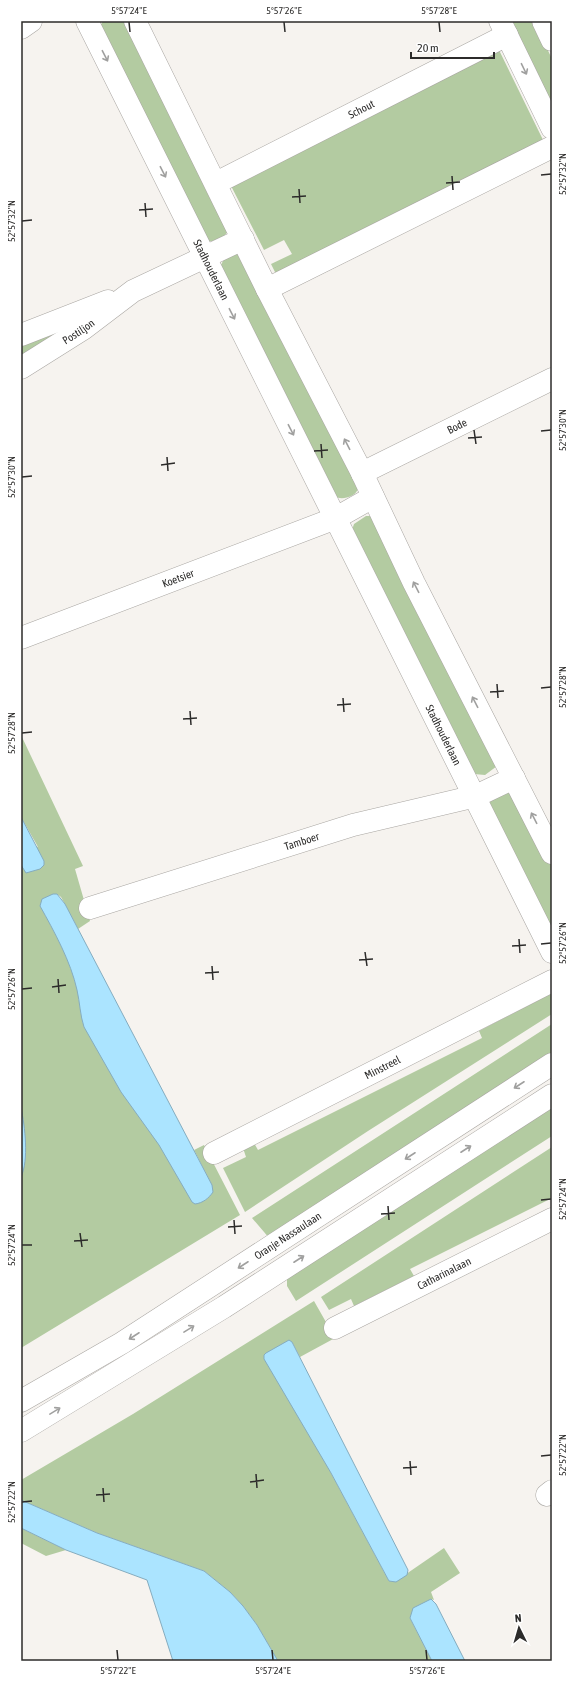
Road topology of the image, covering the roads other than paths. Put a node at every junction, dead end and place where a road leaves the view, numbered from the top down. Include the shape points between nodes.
1 (31, 21) edge
2 (87, 21) edge
3 (135, 21) edge
4 (543, 21) edge
5 (21, 28) edge
6 (504, 28) edge
7 (552, 40) edge
8 (552, 128) edge
9 (552, 147) edge
10 (216, 183) junction
11 (243, 238) junction
12 (206, 258) junction
13 (267, 289) junction
14 (133, 292) junction
15 (21, 335) edge
16 (21, 368) edge
17 (552, 379) edge
18 (362, 473) junction
19 (373, 497) junction
20 (336, 518) junction
21 (21, 638) edge
22 (514, 778) junction
23 (476, 796) junction
24 (552, 853) edge
25 (90, 908) dead end
26 (552, 952) edge
27 (552, 981) edge
28 (552, 1064) edge
29 (552, 1095) edge
30 (214, 1153) dead end
31 (552, 1219) edge
32 (335, 1328) dead end
33 (21, 1401) edge
34 (21, 1431) edge

1 - 5 street
2 -> 12 street, Stadhouderlaan
3 - 10 street
4 - 7 street
6 -> 8 street
6 - 10 street, Schout
9 - 13 street
10 - 11 street
11 - 12 street, Postiljon
11 - 13 street
12 - 14 street, Postiljon
12 -> 20 street, Stadhouderlaan
18 -> 13 street
14 - 15 street, Postiljon
14 - 16 street, Postiljon via 83,329
17 - 18 street, Bode
18 - 19 street
19 - 20 street
22 -> 19 street
20 - 21 street, Koetsier
20 - 23 street, Stadhouderlaan
22 - 23 street, Tamboer
24 -> 22 street
23 - 25 street, Tamboer via 353,825
23 - 26 street, Stadhouderlaan
27 - 30 street, Minstreel
28 -> 33 street, Oranje Nassaulaan via 122,1344
34 -> 29 street via 224,1307
31 - 32 street, Catharinalaan

